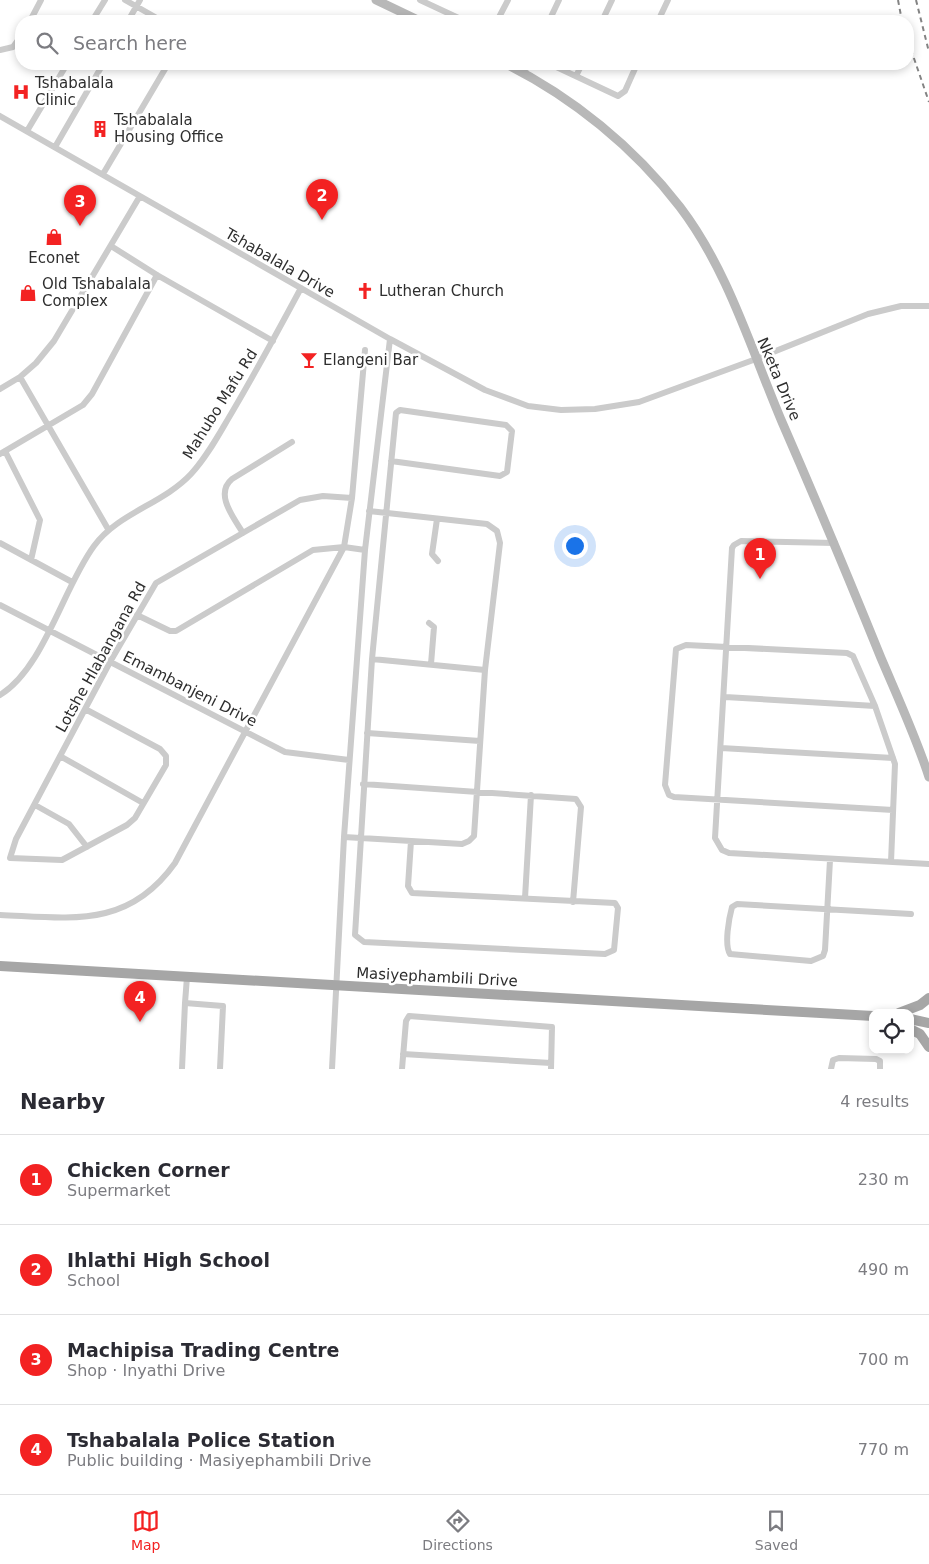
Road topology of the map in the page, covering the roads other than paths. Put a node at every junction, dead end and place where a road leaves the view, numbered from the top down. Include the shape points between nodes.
1 (41, 0) edge
2 (105, 0) edge
3 (125, 0) edge
4 (376, 0) edge
5 (420, 0) edge
6 (508, 0) edge
7 (560, 0) edge
8 (612, 0) edge
9 (668, 0) edge
10 (138, 3) edge
11 (33, 15) edge
12 (96, 15) edge
13 (131, 15) edge
14 (154, 15) edge
15 (407, 15) edge
16 (452, 15) edge
17 (500, 15) edge
18 (552, 15) edge
19 (605, 15) edge
20 (661, 15) edge
21 (15, 44) edge
22 (0, 50) edge
23 (63, 70) edge
24 (100, 70) edge
25 (164, 70) edge
26 (518, 70) edge
27 (525, 70) edge
28 (563, 70) edge
29 (579, 70) edge
30 (635, 70) edge
31 (524, 73) junction
32 (576, 76) junction
33 (0, 116) edge
34 (27, 131) junction
35 (55, 147) junction
36 (102, 174) junction
37 (140, 196) junction
38 (111, 246) junction
39 (157, 275) junction
40 (301, 288) junction
41 (929, 306) edge
42 (390, 339) junction
43 (273, 341) junction
44 (365, 350) dead end
45 (756, 359) junction
46 (20, 377) junction
47 (0, 389) edge
48 (49, 425) junction
49 (292, 442) dead end
50 (2, 453) edge
51 (391, 462) junction
52 (352, 498) junction
53 (369, 512) junction
54 (386, 514) junction
55 (437, 519) junction
56 (108, 529) junction
57 (243, 533) junction
58 (0, 543) edge
59 (835, 543) junction
60 (344, 547) junction
61 (365, 550) junction
62 (32, 560) junction
63 (438, 561) dead end
64 (72, 582) junction
65 (1, 607) edge
66 (137, 615) junction
67 (429, 623) dead end
68 (49, 629) junction
69 (727, 648) junction
70 (372, 659) junction
71 (110, 662) junction
72 (431, 664) junction
73 (485, 670) junction
74 (0, 695) edge
75 (725, 697) junction
76 (875, 706) junction
77 (87, 710) junction
78 (247, 731) junction
79 (367, 733) junction
80 (480, 741) junction
81 (722, 748) junction
82 (60, 756) junction
83 (893, 758) junction
84 (349, 760) junction
85 (929, 777) edge
86 (364, 784) junction
87 (476, 792) junction
88 (531, 795) junction
89 (717, 799) junction
90 (143, 803) junction
91 (35, 805) junction
92 (893, 810) junction
93 (344, 837) junction
94 (360, 838) junction
95 (411, 841) junction
96 (87, 847) junction
97 (830, 860) junction
98 (890, 862) junction
99 (929, 864) edge
100 (525, 898) junction
101 (573, 902) junction
102 (828, 909) junction
103 (911, 914) dead end
104 (0, 915) edge
105 (0, 966) edge
106 (187, 977) junction
107 (336, 986) junction
108 (929, 998) edge
109 (185, 1003) junction
110 (910, 1009) edge
111 (869, 1016) edge
112 (929, 1016) edge
113 (914, 1021) edge
114 (914, 1022) edge
115 (929, 1023) edge
116 (914, 1026) edge
117 (929, 1047) edge
118 (403, 1054) junction
119 (551, 1066) edge
120 (182, 1069) edge
121 (220, 1069) edge
122 (332, 1069) edge
123 (402, 1069) edge
124 (831, 1069) edge
125 (880, 1069) edge

1 - 11 street
2 - 12 street
3 - 10 street
4 - 15 street
5 - 16 street
6 - 17 street
7 - 18 street
8 - 19 street
9 - 20 street
10 - 13 street
10 - 14 street
21 - 22 street
23 - 34 street
24 - 35 street
25 - 36 street
26 - 31 street, Nketa Drive
27 - 31 street
28 - 32 street
29 - 32 street
30 - 32 street via 622,94 615,96
31 - 45 street, Nketa Drive via 586,114 635,157 677,203 718,268
33 - 34 street, Tshabalala Drive
34 - 35 street, Tshabalala Drive
35 - 36 street, Tshabalala Drive
36 - 37 street, Tshabalala Drive
37 - 38 street
37 - 40 street, Tshabalala Drive
38 - 39 street
38 - 46 street via 54,341
39 - 43 street
39 - 48 street via 92,394 83,405
40 - 42 street, Tshabalala Drive
40 - 43 street, Mahubo Mafu Rd
41 - 45 street, Tshabalala Drive via 901,306 868,314
42 - 45 street, Tshabalala Drive via 502,397 544,409 595,409 639,402
42 - 53 street
43 - 56 street, Mahubo Mafu Rd via 192,474 160,498
44 - 52 street
45 - 59 street, Nketa Drive
46 - 47 street
46 - 48 street
48 - 50 street
48 - 56 street
49 - 57 street via 226,485 226,504
50 - 62 street via 40,520
51 - 51 street via 500,476 507,472 512,431 506,425 400,410 396,413
51 - 54 street
52 - 57 street, Lotshe Hlabangana Rd via 323,496 300,500
52 - 60 street
53 - 54 street
53 - 61 street
54 - 55 street
54 - 70 street
55 - 63 street via 432,554
55 - 73 street via 487,524 499,535
56 - 64 street, Mahubo Mafu Rd via 92,548
57 - 66 street, Lotshe Hlabangana Rd via 156,583
58 - 62 street
59 - 69 street via 741,541 734,545
59 - 85 street, Nketa Drive
60 - 61 street
60 - 66 street via 308,553 176,631
60 - 78 street
61 - 84 street
62 - 64 street
64 - 68 street, Mahubo Mafu Rd
65 - 68 street, Emambanjeni Drive
66 - 71 street, Lotshe Hlabangana Rd
67 - 72 street via 434,627
68 - 71 street, Emambanjeni Drive
68 - 74 street, Mahubo Mafu Rd via 24,673
69 - 75 street
69 - 76 street via 849,653 856,660
69 - 89 street via 683,645 676,649 666,766 666,788 671,796
70 - 72 street
70 - 79 street
71 - 77 street, Lotshe Hlabangana Rd
71 - 78 street, Emambanjeni Drive
72 - 73 street
73 - 80 street
75 - 76 street
75 - 81 street
76 - 83 street
77 - 82 street, Lotshe Hlabangana Rd
77 - 90 street via 164,752 166,765
78 - 84 street, Emambanjeni Drive via 285,752
78 - 104 street via 175,863 139,899 122,909 88,918
79 - 80 street
79 - 86 street
80 - 87 street
81 - 83 street
81 - 89 street
82 - 90 street
82 - 91 street, Lotshe Hlabangana Rd
83 - 92 street via 896,768
84 - 93 street
86 - 87 street
86 - 94 street
87 - 88 street
87 - 95 street via 475,830 469,841 462,844
88 - 100 street
88 - 101 street via 573,798 580,804
89 - 92 street
89 - 97 street via 715,838 719,848 725,852
90 - 96 street via 132,822
91 - 96 street via 70,824
91 - 96 street, Lotshe Hlabangana Rd via 16,838 10,858 62,860
92 - 98 street
93 - 94 street
93 - 107 street
94 - 95 street
94 - 101 street via 354,926 360,940 613,952 618,905
95 - 100 street via 408,886 412,893
97 - 98 street
97 - 102 street
98 - 99 street
100 - 101 street
102 - 102 street via 825,952 816,960 736,955 728,950 734,905
102 - 103 street
105 - 106 main road, Masiyephambili Drive
106 - 107 main road, Masiyephambili Drive
106 - 109 street
107 - 111 main road, Masiyephambili Drive
107 - 122 street
108 - 110 main road
109 - 120 street
109 - 121 street via 223,1006
112 - 113 main road
114 - 115 main road
116 - 117 main road
118 - 119 street
118 - 119 street via 409,1016 552,1027
118 - 123 street
124 - 125 street via 833,1060 839,1058 876,1059 880,1062

